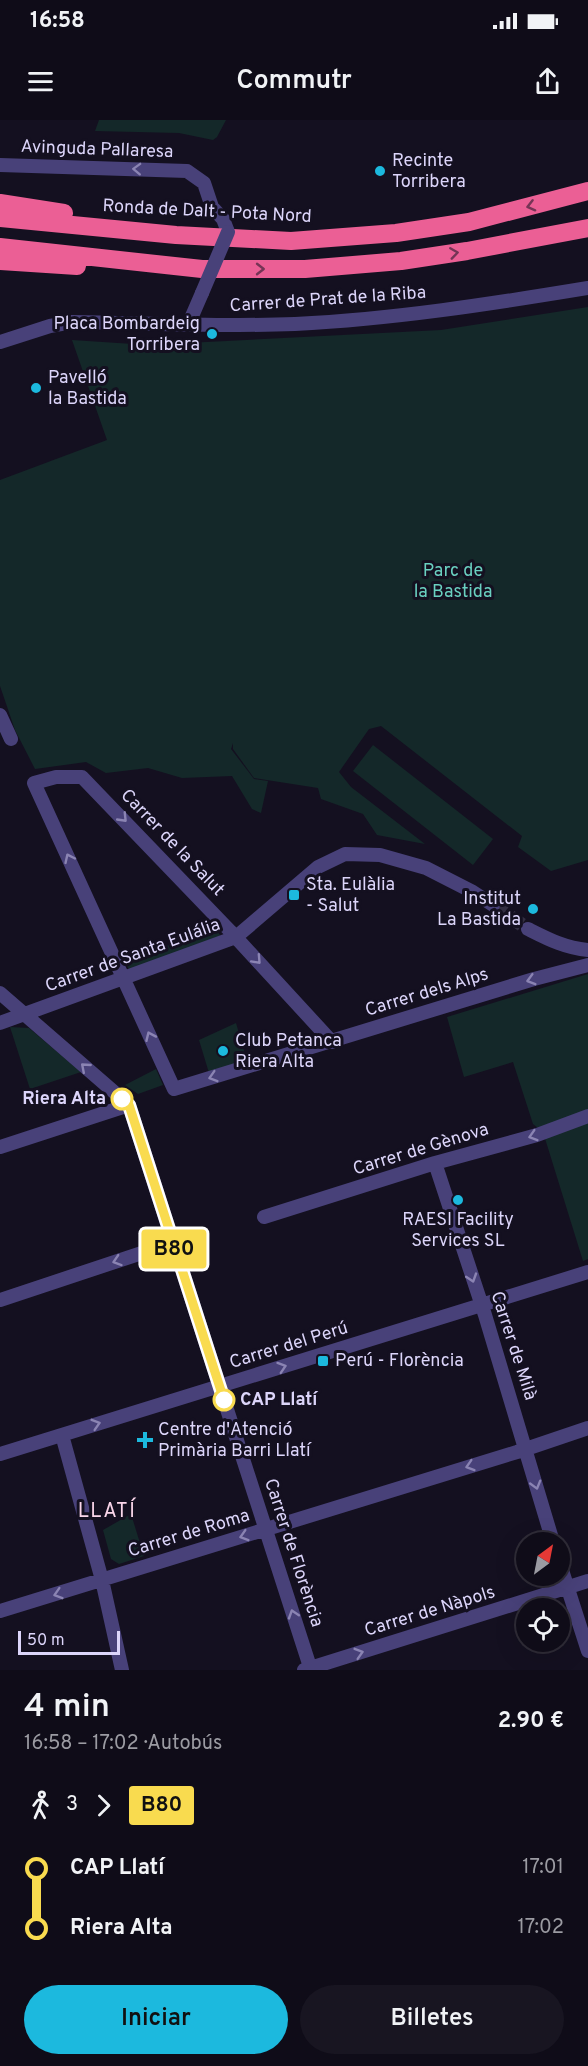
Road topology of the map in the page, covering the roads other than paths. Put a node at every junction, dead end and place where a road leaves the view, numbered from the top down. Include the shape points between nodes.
1 (0, 165) edge
2 (588, 191) edge
3 (0, 203) edge
4 (0, 218) edge
5 (588, 228) edge
6 (222, 235) junction
7 (0, 247) edge
8 (0, 261) edge
9 (202, 269) junction
10 (588, 288) edge
11 (189, 323) junction
12 (0, 342) edge
13 (0, 715) edge
14 (11, 739) dead end
15 (493, 905) tunnel mouth
16 (528, 929) tunnel mouth
17 (236, 937) junction
18 (588, 950) edge
19 (588, 965) edge
20 (124, 980) junction
21 (0, 993) edge
22 (26, 1015) junction
23 (0, 1023) edge
24 (332, 1042) junction
25 (129, 1105) junction
26 (588, 1116) edge
27 (0, 1147) edge
28 (435, 1163) junction
29 (264, 1216) dead end
30 (172, 1243) junction
31 (588, 1272) edge
32 (0, 1300) edge
33 (482, 1306) junction
34 (220, 1387) junction
35 (588, 1428) edge
36 (62, 1435) junction
37 (526, 1449) junction
38 (0, 1454) edge
39 (266, 1529) junction
40 (550, 1532) edge
41 (102, 1580) junction
42 (588, 1581) edge
43 (567, 1588) junction
44 (0, 1611) edge
45 (588, 1651) edge
46 (308, 1669) edge
47 (122, 1670) edge

6 -> 1 street, Avinguda Pallaresa via 223,219 212,207 204,183 187,171
2 -> 6 highway, Ronda de Dalt - Pota Nord via 469,222 396,233 291,242
3 - 6 highway
4 - 6 highway, Ronda de Dalt - Pota Nord
9 -> 5 highway via 305,269 390,262
6 - 11 street, bridge
7 - 9 highway
8 - 9 highway
10 - 11 street, Carrer de Prat de la Riba via 400,315 296,324
11 - 12 street, Carrer de Prat de la Riba via 72,322
13 - 14 street
15 - 17 street, Carrer de Santa Eulália via 426,868 380,855 345,854 318,867
16 - 18 street via 556,944
17 - 20 street, Carrer de Santa Eulália
20 -> 17 street, Carrer de la Salut via 34,783 56,777 82,777
17 -> 24 street, Carrer de la Salut
19 -> 24 street, Carrer dels Alps
20 - 22 street, Carrer de Santa Eulália
24 -> 20 street, Carrer dels Alps via 174,1089
21 - 22 street
22 - 23 street, Carrer de Santa Eulália
25 -> 22 street
25 - 27 street
25 - 30 street, Carrer de Florència
26 -> 28 street, Carrer de Gènova via 537,1135
28 - 29 street, Carrer de Gènova
28 -> 33 street, Carrer de Milà
30 -> 32 street
30 - 34 street, Carrer de Florència
31 - 33 street, Carrer del Perú
34 -> 33 street, Carrer del Perú
33 - 37 street, Carrer de Milà
36 -> 34 street, Carrer del Perú
34 - 39 street, Carrer de Florència
35 - 37 street, Carrer de Roma
36 - 38 street, Carrer del Perú
36 - 41 street
37 -> 39 street, Carrer de Roma
37 -> 40 street, Carrer de Milà
39 -> 41 street, Carrer de Roma
46 -> 39 street, Carrer de Florència
41 -> 44 street, Carrer de Roma
41 - 47 street
42 - 43 street, Carrer de Nàpols
43 - 45 street
46 -> 43 street, Carrer de Nàpols

